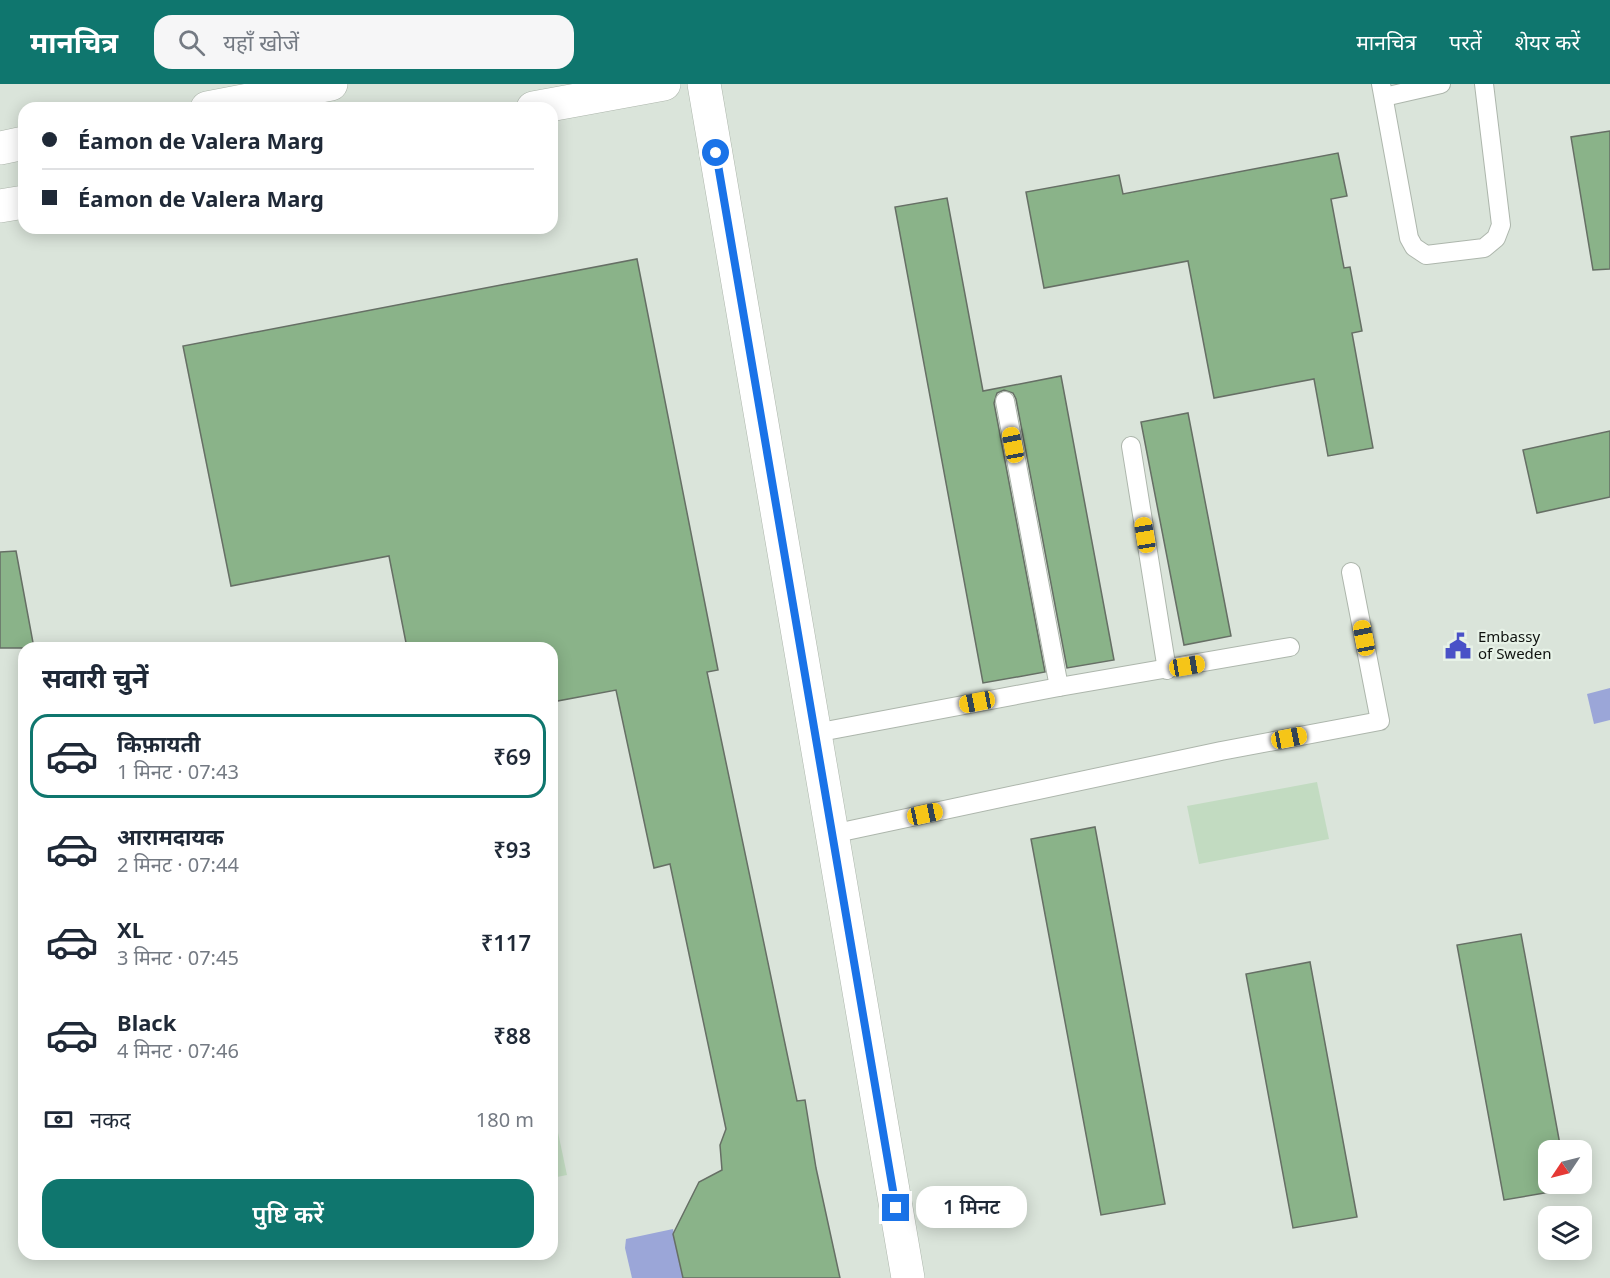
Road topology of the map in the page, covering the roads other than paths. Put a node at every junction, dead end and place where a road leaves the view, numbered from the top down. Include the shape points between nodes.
1 (331, 84) edge
2 (664, 84) edge
3 (704, 84) edge
4 (1441, 84) edge
5 (1484, 84) edge
6 (1382, 90) edge
7 (238, 102) edge
8 (558, 103) edge
9 (18, 144) edge
10 (0, 148) edge
11 (18, 203) edge
12 (0, 206) edge
13 (1005, 401) dead end
14 (1131, 446) dead end
15 (1351, 572) dead end
16 (1290, 647) dead end
17 (1167, 670) junction
18 (1059, 687) junction
19 (815, 733) junction
20 (832, 834) junction
21 (908, 1278) edge

1 - 7 street
2 - 8 street
3 - 19 street
4 - 6 lane
5 - 6 lane via 1501,225 1496,238 1484,248 1426,255 1409,238
9 - 10 street
11 - 12 street
13 - 18 lane
14 - 17 lane
15 - 20 lane via 1380,721
16 - 17 lane
17 - 18 lane
18 - 19 lane
19 - 20 street
20 - 21 street

